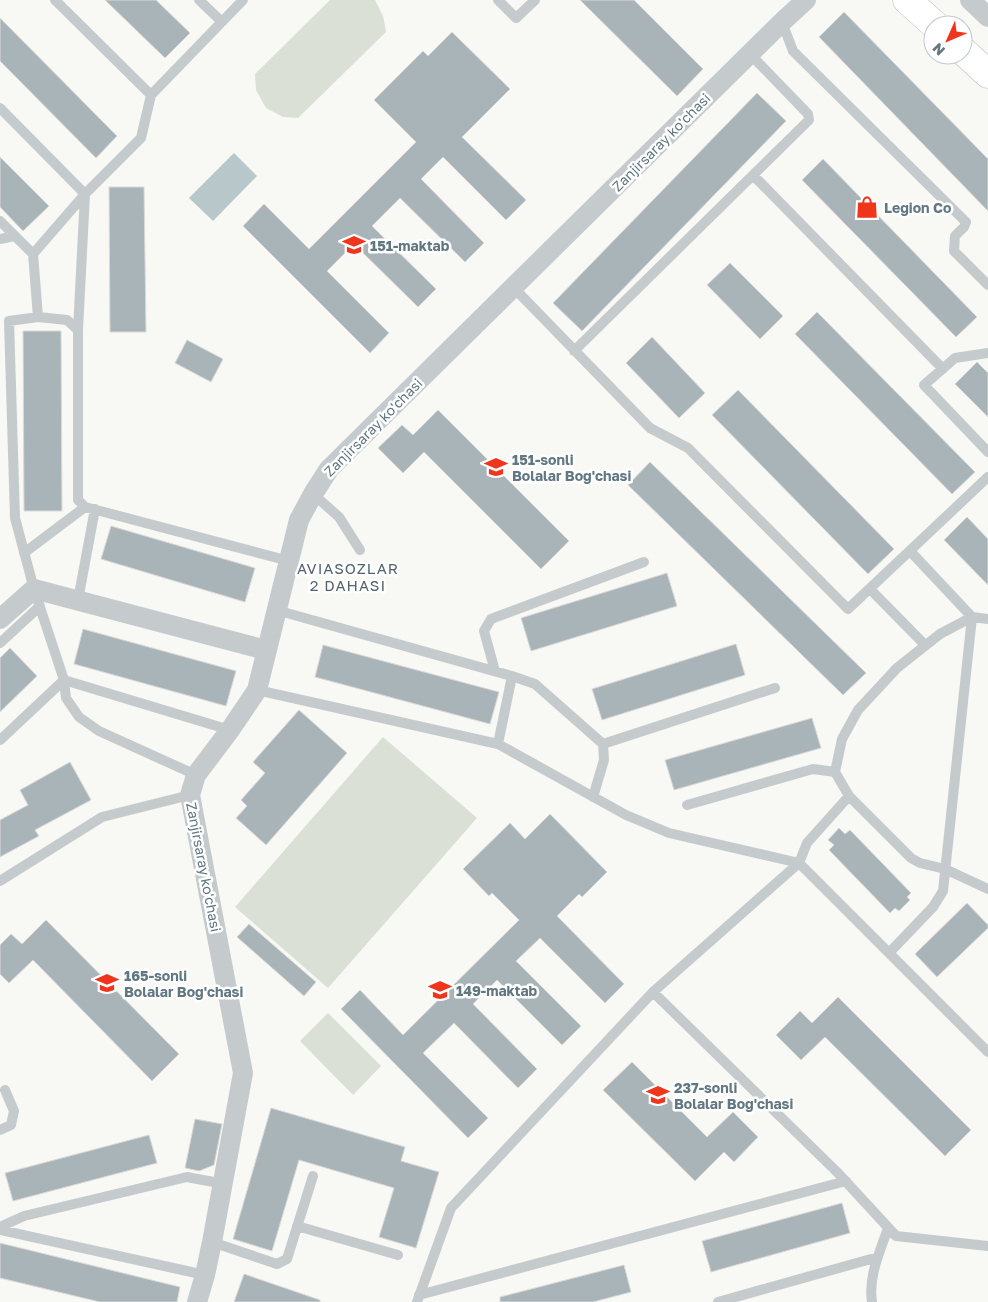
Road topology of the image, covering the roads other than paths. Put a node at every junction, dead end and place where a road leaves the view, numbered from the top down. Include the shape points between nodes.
1 (55, 0) edge
2 (199, 0) edge
3 (243, 0) edge
4 (498, 0) edge
5 (535, 0) edge
6 (806, 0) edge
7 (907, 0) edge
8 (970, 0) edge
9 (924, 15) edge
10 (988, 17) edge
11 (221, 22) junction
12 (782, 22) junction
13 (750, 54) junction
14 (973, 60) edge
15 (988, 74) edge
16 (151, 95) junction
17 (0, 108) edge
18 (753, 174) junction
19 (85, 194) junction
20 (0, 221) edge
21 (14, 236) junction
22 (0, 239) edge
23 (33, 254) junction
24 (988, 285) edge
25 (513, 287) junction
26 (38, 317) junction
27 (78, 330) junction
28 (574, 351) junction
29 (988, 353) edge
30 (943, 369) junction
31 (988, 452) edge
32 (988, 477) edge
33 (312, 494) junction
34 (90, 508) junction
35 (360, 550) dead end
36 (910, 551) junction
37 (24, 553) junction
38 (289, 561) junction
39 (644, 562) dead end
40 (870, 589) junction
41 (37, 598) junction
42 (78, 600) junction
43 (276, 610) junction
44 (972, 617) junction
45 (0, 619) edge
46 (988, 619) edge
47 (0, 643) edge
48 (925, 646) junction
49 (266, 650) junction
50 (495, 671) junction
51 (512, 676) junction
52 (64, 680) junction
53 (775, 688) dead end
54 (257, 690) junction
55 (230, 730) junction
56 (0, 740) edge
57 (498, 744) junction
58 (602, 744) junction
59 (835, 772) junction
60 (196, 775) junction
61 (190, 795) junction
62 (849, 796) junction
63 (593, 797) junction
64 (687, 804) dead end
65 (799, 863) junction
66 (945, 868) junction
67 (0, 881) edge
68 (988, 889) edge
69 (889, 953) junction
70 (653, 992) junction
71 (988, 1052) edge
72 (5, 1090) dead end
73 (0, 1130) edge
74 (313, 1176) dead end
75 (846, 1181) junction
76 (224, 1184) junction
77 (298, 1226) junction
78 (0, 1228) edge
79 (888, 1228) junction
80 (212, 1242) junction
81 (988, 1246) edge
82 (398, 1255) dead end
83 (878, 1257) junction
84 (205, 1275) junction
85 (418, 1298) edge
86 (197, 1302) edge
87 (718, 1302) edge
88 (872, 1302) edge

1 - 16 lane
2 - 11 lane
3 - 11 lane
4 - 5 lane via 516,18
6 - 12 street, Zanjirsaray ko'chasi
7 - 9 main road
8 - 10 street
11 - 16 lane
12 - 13 street, Zanjirsaray ko'chasi
12 - 24 lane via 793,51 966,222 955,236 954,252
13 - 18 lane via 808,114 810,120
13 - 25 street, Zanjirsaray ko'chasi
14 - 15 main road
16 - 19 lane via 141,138
17 - 19 lane
18 - 28 lane
18 - 30 lane
19 - 23 lane
19 - 27 lane
20 - 21 lane
21 - 22 lane
21 - 23 lane
23 - 26 lane
25 - 28 lane
25 - 33 street, Zanjirsaray ko'chasi via 329,469
26 - 27 lane via 67,320
26 - 37 lane via 9,321 15,518
27 - 34 lane via 78,500
28 - 40 lane via 650,428 688,448 848,609
29 - 30 lane via 955,358
30 - 31 lane via 924,386
32 - 36 lane
33 - 35 lane via 339,517
33 - 38 street, Zanjirsaray ko'chasi via 299,520
34 - 37 lane
34 - 38 lane
34 - 42 lane
36 - 40 lane
36 - 44 lane
37 - 41 lane
38 - 43 street, Zanjirsaray ko'chasi
39 - 50 lane via 491,619 484,631
40 - 48 lane
41 - 42 street
41 - 45 street
41 - 47 lane
41 - 52 lane
42 - 49 street
43 - 49 street, Zanjirsaray ko'chasi
43 - 50 lane
44 - 46 lane
44 - 48 lane
44 - 66 lane
48 - 59 lane via 897,668 858,710 842,739
49 - 54 street, Zanjirsaray ko'chasi
50 - 51 lane
51 - 57 lane
51 - 58 lane via 535,684
52 - 55 lane
52 - 56 lane
52 - 60 lane via 66,698 78,717 99,731
53 - 58 lane
54 - 55 street, Zanjirsaray ko'chasi
54 - 57 lane
55 - 60 street, Zanjirsaray ko'chasi
57 - 63 lane
58 - 63 lane via 604,760
59 - 62 lane
59 - 64 lane via 813,769
60 - 61 street, Zanjirsaray ko'chasi
61 - 67 lane via 102,817
61 - 76 street, Zanjirsaray ko'chasi via 243,1074
62 - 65 lane via 807,843
62 - 66 lane via 911,858
63 - 65 lane via 670,833
65 - 69 lane
65 - 70 lane
66 - 68 lane
66 - 69 lane via 943,891 933,907
69 - 71 lane
70 - 75 lane
70 - 85 lane via 451,1208
72 - 73 lane via 14,1111 11,1125
74 - 77 lane
75 - 79 lane
75 - 85 lane
76 - 78 lane via 187,1177 24,1216
76 - 80 street, Zanjirsaray ko'chasi
77 - 80 lane via 287,1259 277,1264
77 - 82 lane
78 - 84 lane
79 - 81 lane via 896,1236
79 - 83 lane
80 - 84 street, Zanjirsaray ko'chasi
83 - 87 lane
83 - 88 lane via 873,1271
84 - 86 street, Zanjirsaray ko'chasi

